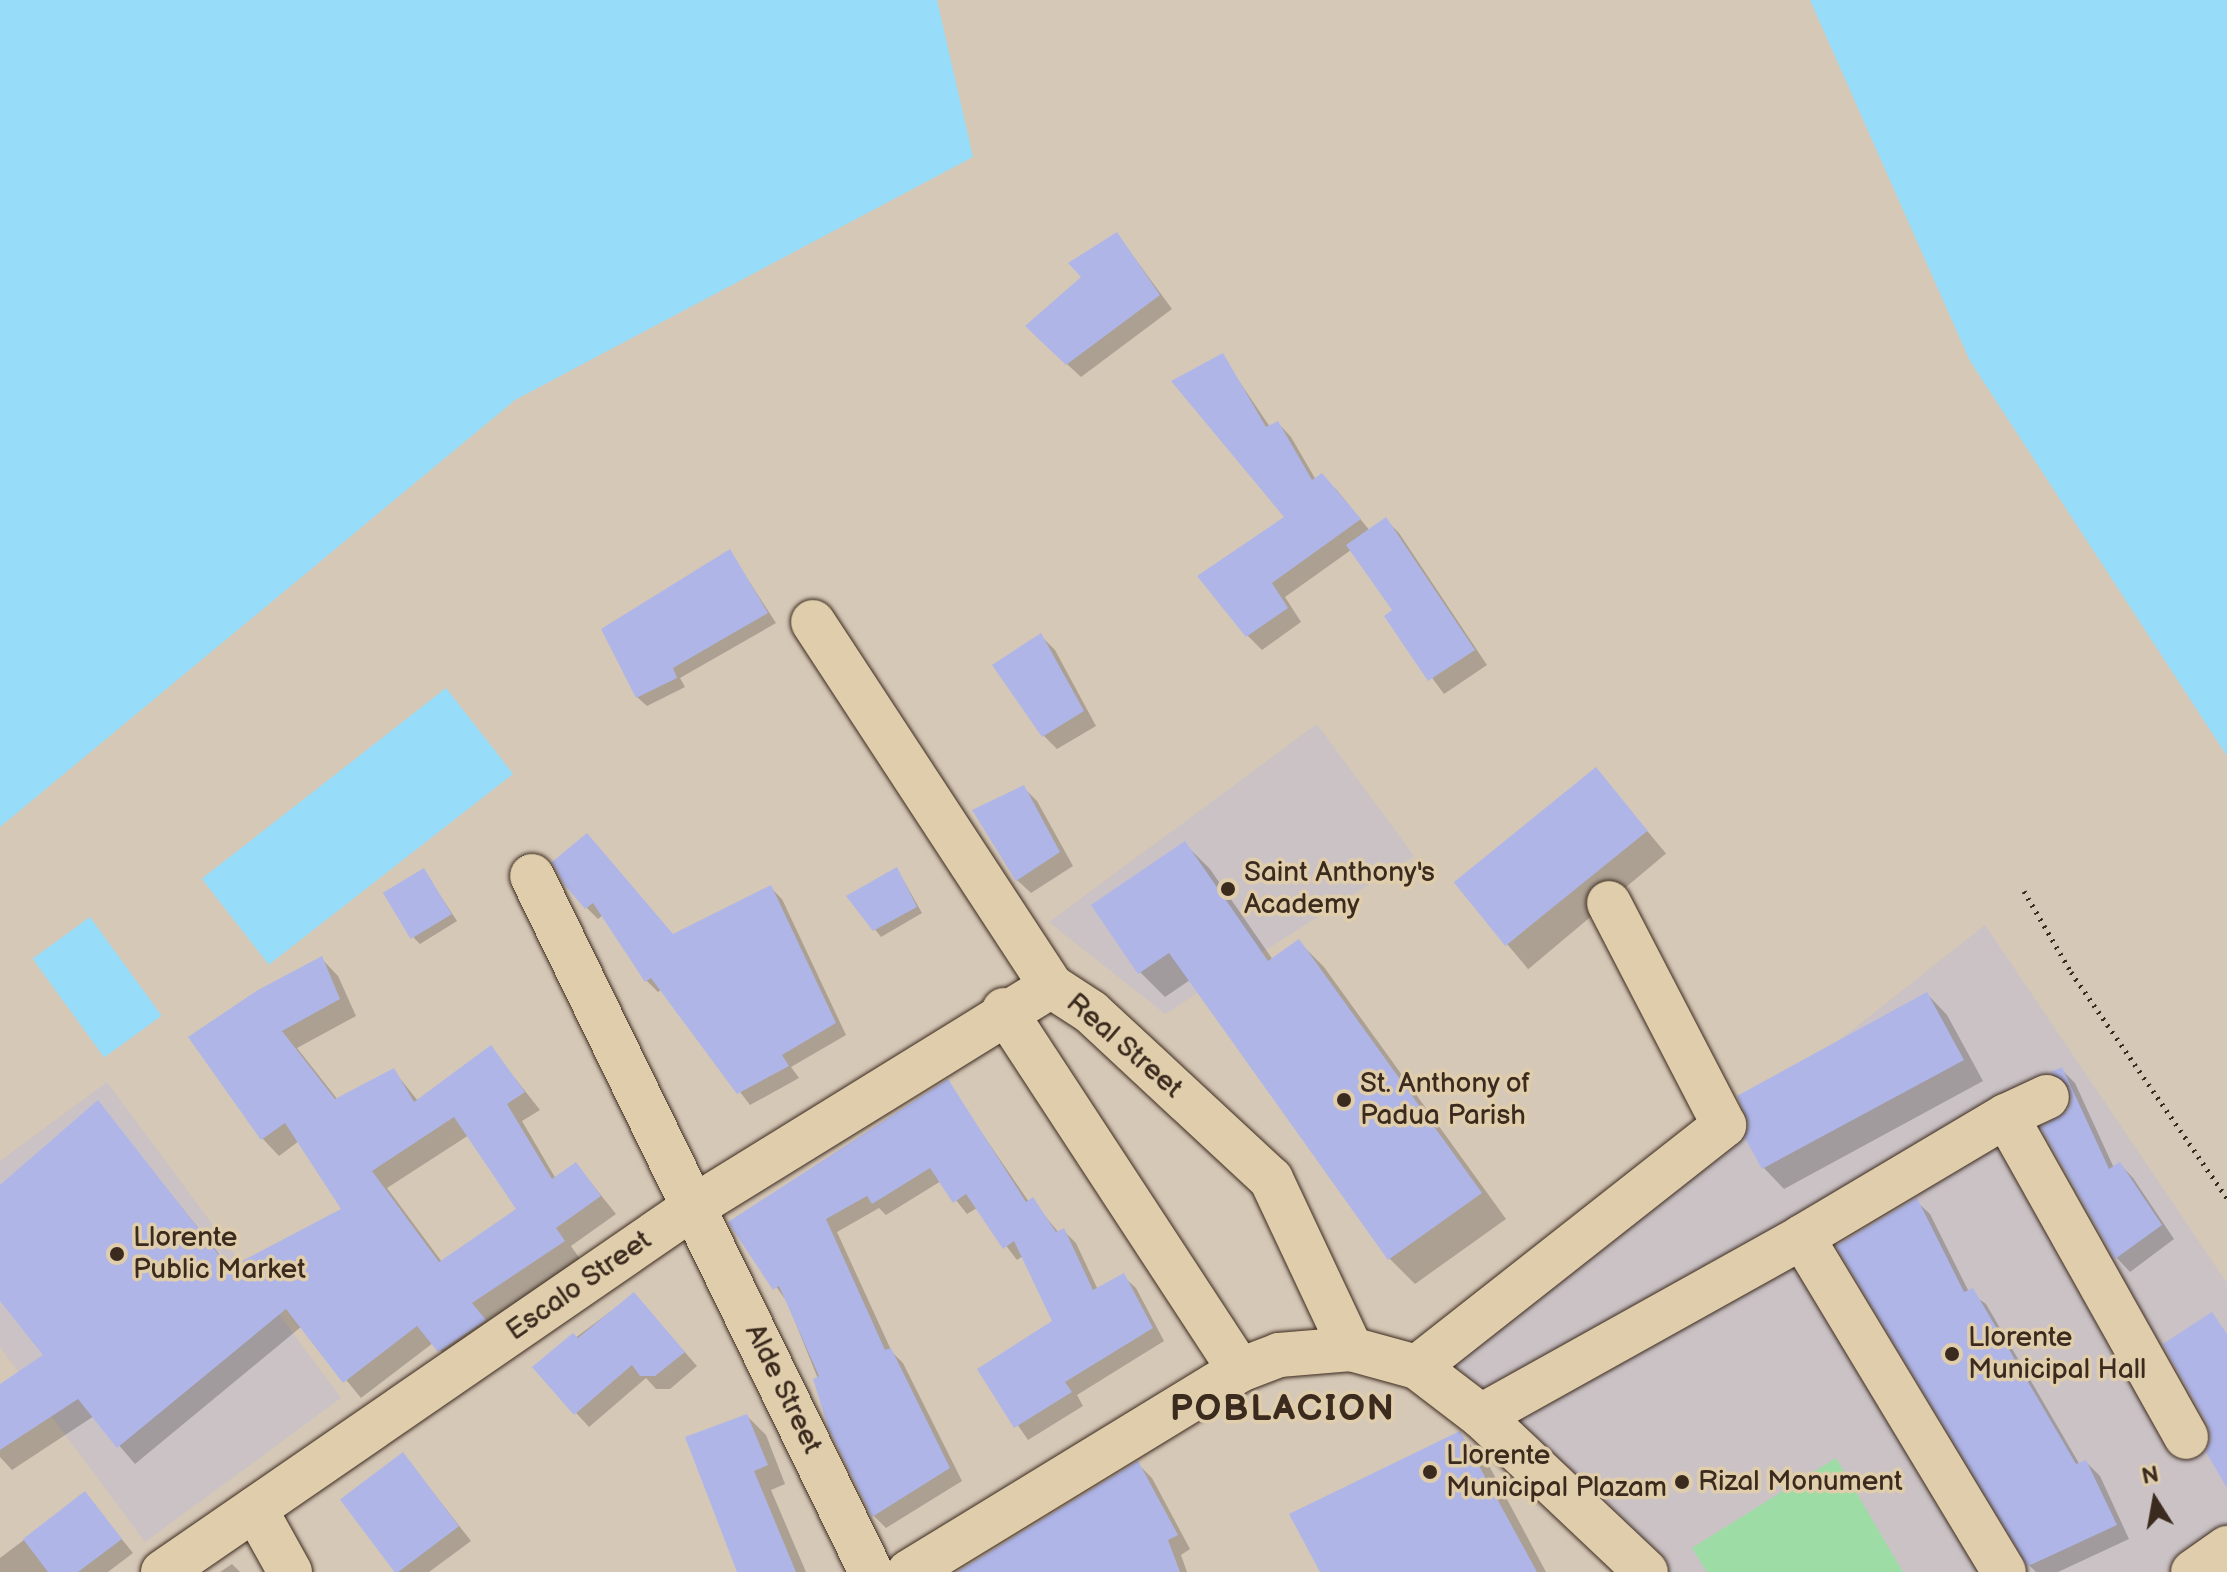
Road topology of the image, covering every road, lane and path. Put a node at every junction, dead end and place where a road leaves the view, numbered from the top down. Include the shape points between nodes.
1 (813, 622) dead end
2 (532, 876) dead end
3 (2024, 891) dead end
4 (1609, 903) dead end
5 (1051, 986) junction
6 (1004, 1010) junction
7 (2047, 1097) dead end
8 (2006, 1116) junction
9 (2227, 1198) edge
10 (695, 1206) junction
11 (1802, 1237) junction
12 (1351, 1349) junction
13 (1417, 1367) junction
14 (1240, 1370) junction
15 (1481, 1416) junction
16 (2186, 1437) dead end
17 (255, 1509) junction
18 (2227, 1548) edge
19 (163, 1572) edge
20 (290, 1572) edge
21 (871, 1572) edge
22 (909, 1572) edge
23 (1646, 1572) edge
24 (2004, 1572) edge
25 (2193, 1572) edge

1 - 5 street
2 - 10 street, Alde Street
3 - 9 path via 2071,972
4 - 13 street via 1724,1125
5 - 6 street, Real Street
5 - 12 street, Real Street via 1091,1012 1271,1179
6 - 10 street, Escalo Street
6 - 14 street
7 - 8 street
8 - 11 street
8 - 16 street
10 - 17 street, Escalo Street
10 - 21 street, Alde Street
11 - 15 street
11 - 24 street
12 - 13 street
12 - 14 street via 1279,1355
13 - 15 street
14 - 22 street
15 - 23 street
17 - 19 street, Escalo Street
17 - 20 street
18 - 25 street

